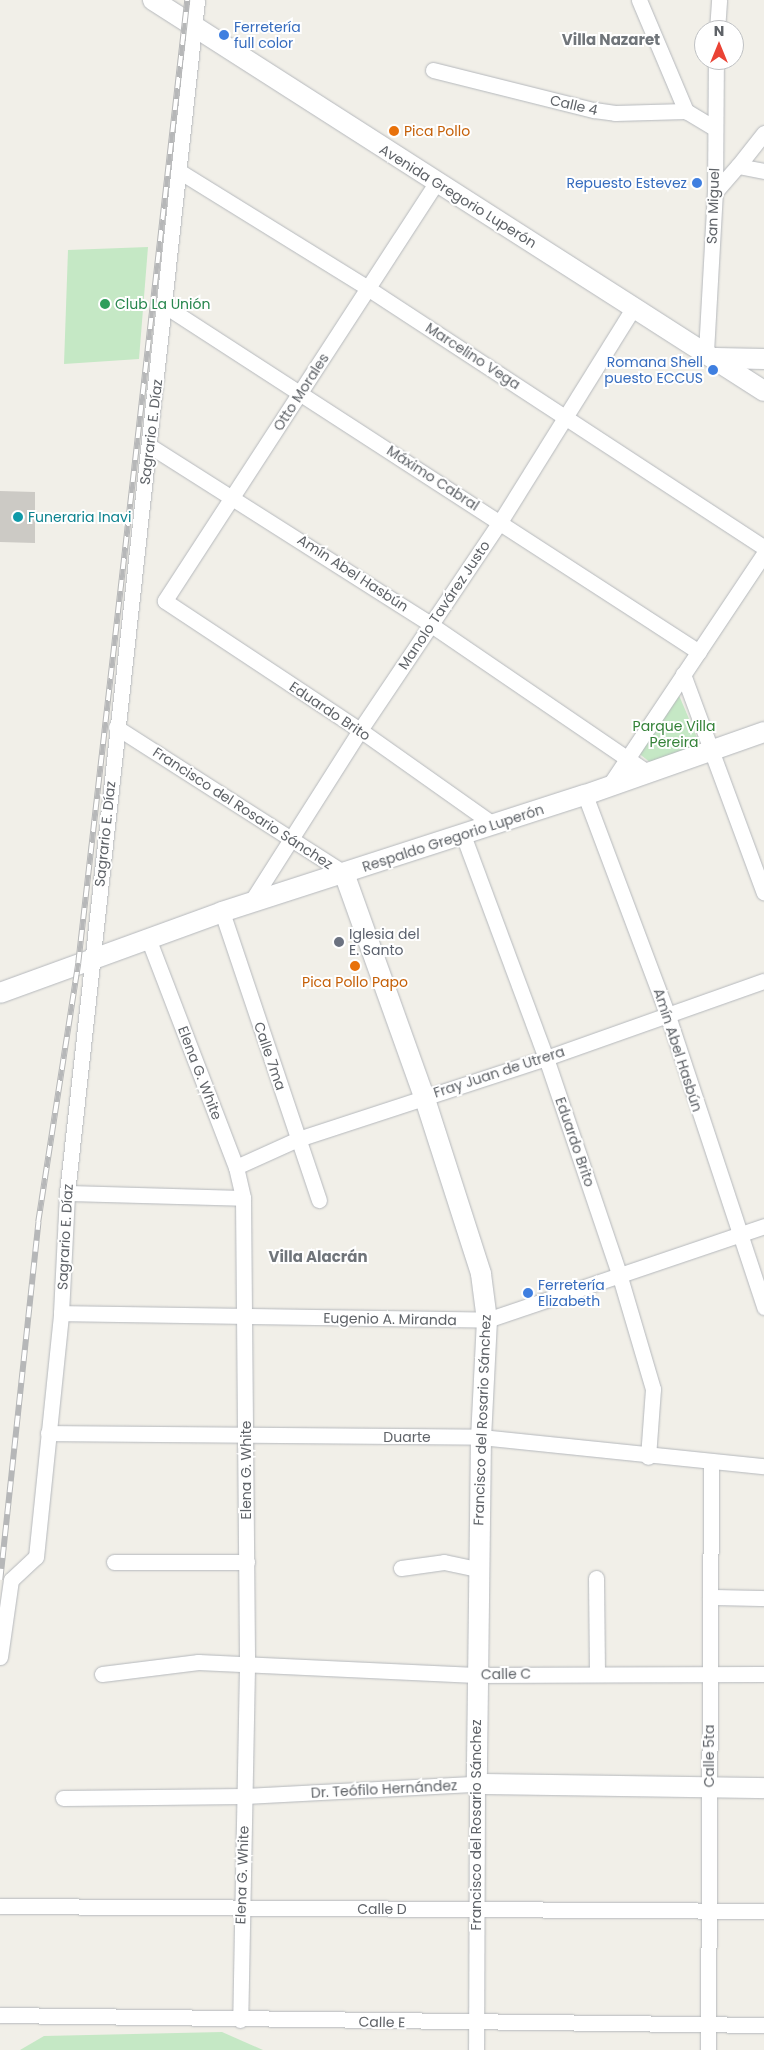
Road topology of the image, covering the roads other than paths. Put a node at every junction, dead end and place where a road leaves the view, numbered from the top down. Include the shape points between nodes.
1 (153, 0) edge
2 (197, 0) edge
3 (639, 0) edge
4 (719, 0) edge
5 (718, 20) edge
6 (193, 26) junction
7 (433, 70) dead end
8 (716, 70) edge
9 (686, 111) junction
10 (714, 128) junction
11 (764, 133) edge
12 (738, 166) junction
13 (179, 170) junction
14 (764, 171) edge
15 (436, 183) junction
16 (715, 192) junction
17 (369, 289) junction
18 (165, 306) junction
19 (634, 307) junction
20 (711, 355) junction
21 (764, 359) edge
22 (764, 391) edge
23 (300, 392) junction
24 (568, 417) junction
25 (150, 446) junction
26 (234, 496) junction
27 (500, 522) junction
28 (764, 547) edge
29 (764, 554) edge
30 (165, 601) joint
31 (430, 624) junction
32 (700, 652) junction
33 (682, 674) junction
34 (116, 727) junction
35 (360, 730) junction
36 (764, 732) edge
37 (713, 752) junction
38 (627, 758) junction
39 (647, 772) junction
40 (609, 786) junction
41 (586, 795) junction
42 (493, 824) junction
43 (463, 835) junction
44 (289, 839) junction
45 (344, 873) junction
46 (764, 893) edge
47 (251, 902) junction
48 (222, 912) junction
49 (148, 938) junction
50 (92, 958) junction
51 (764, 981) edge
52 (0, 994) edge
53 (667, 1013) junction
54 (546, 1058) junction
55 (424, 1096) junction
56 (298, 1138) junction
57 (236, 1167) junction
58 (66, 1193) junction
59 (243, 1198) junction
60 (319, 1200) dead end
61 (764, 1226) edge
62 (738, 1235) junction
63 (620, 1277) junction
64 (764, 1307) edge
65 (61, 1313) junction
66 (244, 1317) junction
67 (487, 1320) junction
68 (48, 1433) junction
69 (246, 1437) junction
70 (481, 1437) junction
71 (648, 1457) junction
72 (711, 1462) junction
73 (764, 1466) edge
74 (114, 1562) dead end
75 (247, 1562) junction
76 (401, 1568) dead end
77 (478, 1569) junction
78 (596, 1578) dead end
79 (710, 1597) junction
80 (764, 1598) edge
81 (0, 1657) edge
82 (247, 1667) junction
83 (597, 1672) junction
84 (102, 1674) dead end
85 (710, 1674) junction
86 (764, 1674) edge
87 (476, 1675) junction
88 (477, 1784) junction
89 (709, 1787) junction
90 (764, 1788) edge
91 (245, 1796) junction
92 (64, 1798) dead end
93 (0, 1906) edge
94 (241, 1908) junction
95 (476, 1910) junction
96 (708, 1911) junction
97 (764, 1911) edge
98 (0, 2015) edge
99 (240, 2020) junction
100 (477, 2024) junction
101 (764, 2025) edge
102 (708, 2026) junction
103 (476, 2050) edge
104 (708, 2050) edge

1 - 6 street, Avenida Gregorio Luperón
2 - 6 street, Sagrario E. Díaz
3 - 9 street
4 - 5 street
6 - 13 street, Sagrario E. Díaz
6 - 15 street, Avenida Gregorio Luperón
7 - 9 street, Calle 4 via 594,110 615,113
8 - 10 street, San Miguel
9 - 10 street
10 - 16 street, San Miguel
11 - 12 street
12 - 14 street
12 - 16 street
13 - 17 street, Marcelino Vega
13 - 18 street, Sagrario E. Díaz
15 - 17 street, Otto Morales
15 - 19 street, Avenida Gregorio Luperón
16 - 20 street, San Miguel
17 - 23 street, Otto Morales
17 - 24 street, Marcelino Vega
18 - 23 street, Máximo Cabral
18 - 25 street, Sagrario E. Díaz
19 - 20 street, Avenida Gregorio Luperón
19 - 24 street, Manolo Tavárez Justo
20 - 21 street
20 - 22 street, Avenida Gregorio Luperón
23 - 26 street, Otto Morales
23 - 27 street, Máximo Cabral
24 - 27 street, Manolo Tavárez Justo
24 - 28 street, Marcelino Vega
25 - 26 street, Amín Abel Hasbún
25 - 34 street, Sagrario E. Díaz via 128,605
26 - 30 street, Otto Morales
26 - 31 street, Amín Abel Hasbún
27 - 31 street, Manolo Tavárez Justo
27 - 32 street, Máximo Cabral
29 - 32 street
30 - 35 street, Eduardo Brito
31 - 35 street, Manolo Tavárez Justo
31 - 38 street, Amín Abel Hasbún
32 - 33 street
33 - 37 street
33 - 38 street
34 - 44 street, Francisco del Rosario Sánchez
34 - 50 street, Sagrario E. Díaz
35 - 42 street, Eduardo Brito
35 - 44 street, Manolo Tavárez Justo
36 - 37 street, Respaldo Gregorio Luperón
37 - 39 street, Respaldo Gregorio Luperón
37 - 46 street
38 - 39 street, Amín Abel Hasbún
38 - 40 street
39 - 40 street, Respaldo Gregorio Luperón
40 - 41 street, Respaldo Gregorio Luperón
41 - 42 street, Respaldo Gregorio Luperón
41 - 53 street, Amín Abel Hasbún
42 - 43 street, Respaldo Gregorio Luperón
43 - 45 street, Respaldo Gregorio Luperón
43 - 54 street, Eduardo Brito
44 - 45 street, Francisco del Rosario Sánchez
44 - 47 street, Manolo Tavárez Justo
45 - 47 street, Respaldo Gregorio Luperón
45 - 55 street, Francisco del Rosario Sánchez
47 - 48 street, Respaldo Gregorio Luperón
48 - 49 street, Respaldo Gregorio Luperón
48 - 56 street, Calle 7ma
49 - 50 street, Respaldo Gregorio Luperón
49 - 57 street, Elena G. White
50 - 52 street, Respaldo Gregorio Luperón
50 - 58 street, Sagrario E. Díaz
51 - 53 street, Fray Juan de Utrera
53 - 54 street, Fray Juan de Utrera
53 - 62 street, Amín Abel Hasbún
54 - 55 street, Fray Juan de Utrera
54 - 63 street, Eduardo Brito
55 - 56 street, Fray Juan de Utrera
55 - 67 street, Francisco del Rosario Sánchez via 481,1274
56 - 57 street, Fray Juan de Utrera
56 - 60 street, Calle 7ma
57 - 59 street, Elena G. White
58 - 59 street
58 - 65 street, Sagrario E. Díaz
59 - 66 street, Elena G. White
61 - 62 street, Eugenio A. Miranda
62 - 63 street, Eugenio A. Miranda
62 - 64 street, Amín Abel Hasbún
63 - 67 street, Eugenio A. Miranda
63 - 71 street, Eduardo Brito via 653,1389
65 - 66 street, Eugenio A. Miranda
65 - 68 street, Sagrario E. Díaz
66 - 67 street, Eugenio A. Miranda
66 - 69 street, Elena G. White
67 - 70 street, Francisco del Rosario Sánchez
68 - 69 street, Duarte
68 - 81 street, Sagrario E. Díaz via 36,1557 11,1580
69 - 70 street, Duarte
69 - 75 street, Elena G. White
70 - 71 street, Duarte
70 - 77 street, Francisco del Rosario Sánchez
71 - 72 street, Duarte
72 - 73 street, Duarte
72 - 79 street, Calle 5ta
74 - 75 street
75 - 82 street, Elena G. White
76 - 77 street via 444,1562
77 - 87 street, Francisco del Rosario Sánchez
78 - 83 street
79 - 80 street
79 - 85 street, Calle 5ta
82 - 84 street, Calle C via 198,1662
82 - 87 street, Calle C
82 - 91 street, Elena G. White
83 - 85 street, Calle C
83 - 87 street, Calle C
85 - 86 street, Calle C
85 - 89 street, Calle 5ta
87 - 88 street, Francisco del Rosario Sánchez
88 - 89 street, Dr. Teófilo Hernández
88 - 91 street, Dr. Teófilo Hernández
88 - 95 street, Francisco del Rosario Sánchez
89 - 90 street, Dr. Teófilo Hernández
89 - 96 street, Calle 5ta
91 - 92 street, Dr. Teófilo Hernández
91 - 94 street, Elena G. White
93 - 94 street, Calle D
94 - 95 street, Calle D
94 - 99 street, Elena G. White
95 - 96 street, Calle D
95 - 100 street, Francisco del Rosario Sánchez
96 - 97 street, Calle D
96 - 102 street, Calle 5ta
98 - 99 street, Calle E
99 - 100 street, Calle E
100 - 102 street, Calle E
100 - 103 street, Francisco del Rosario Sánchez
101 - 102 street, Calle E
102 - 104 street, Calle 5ta

